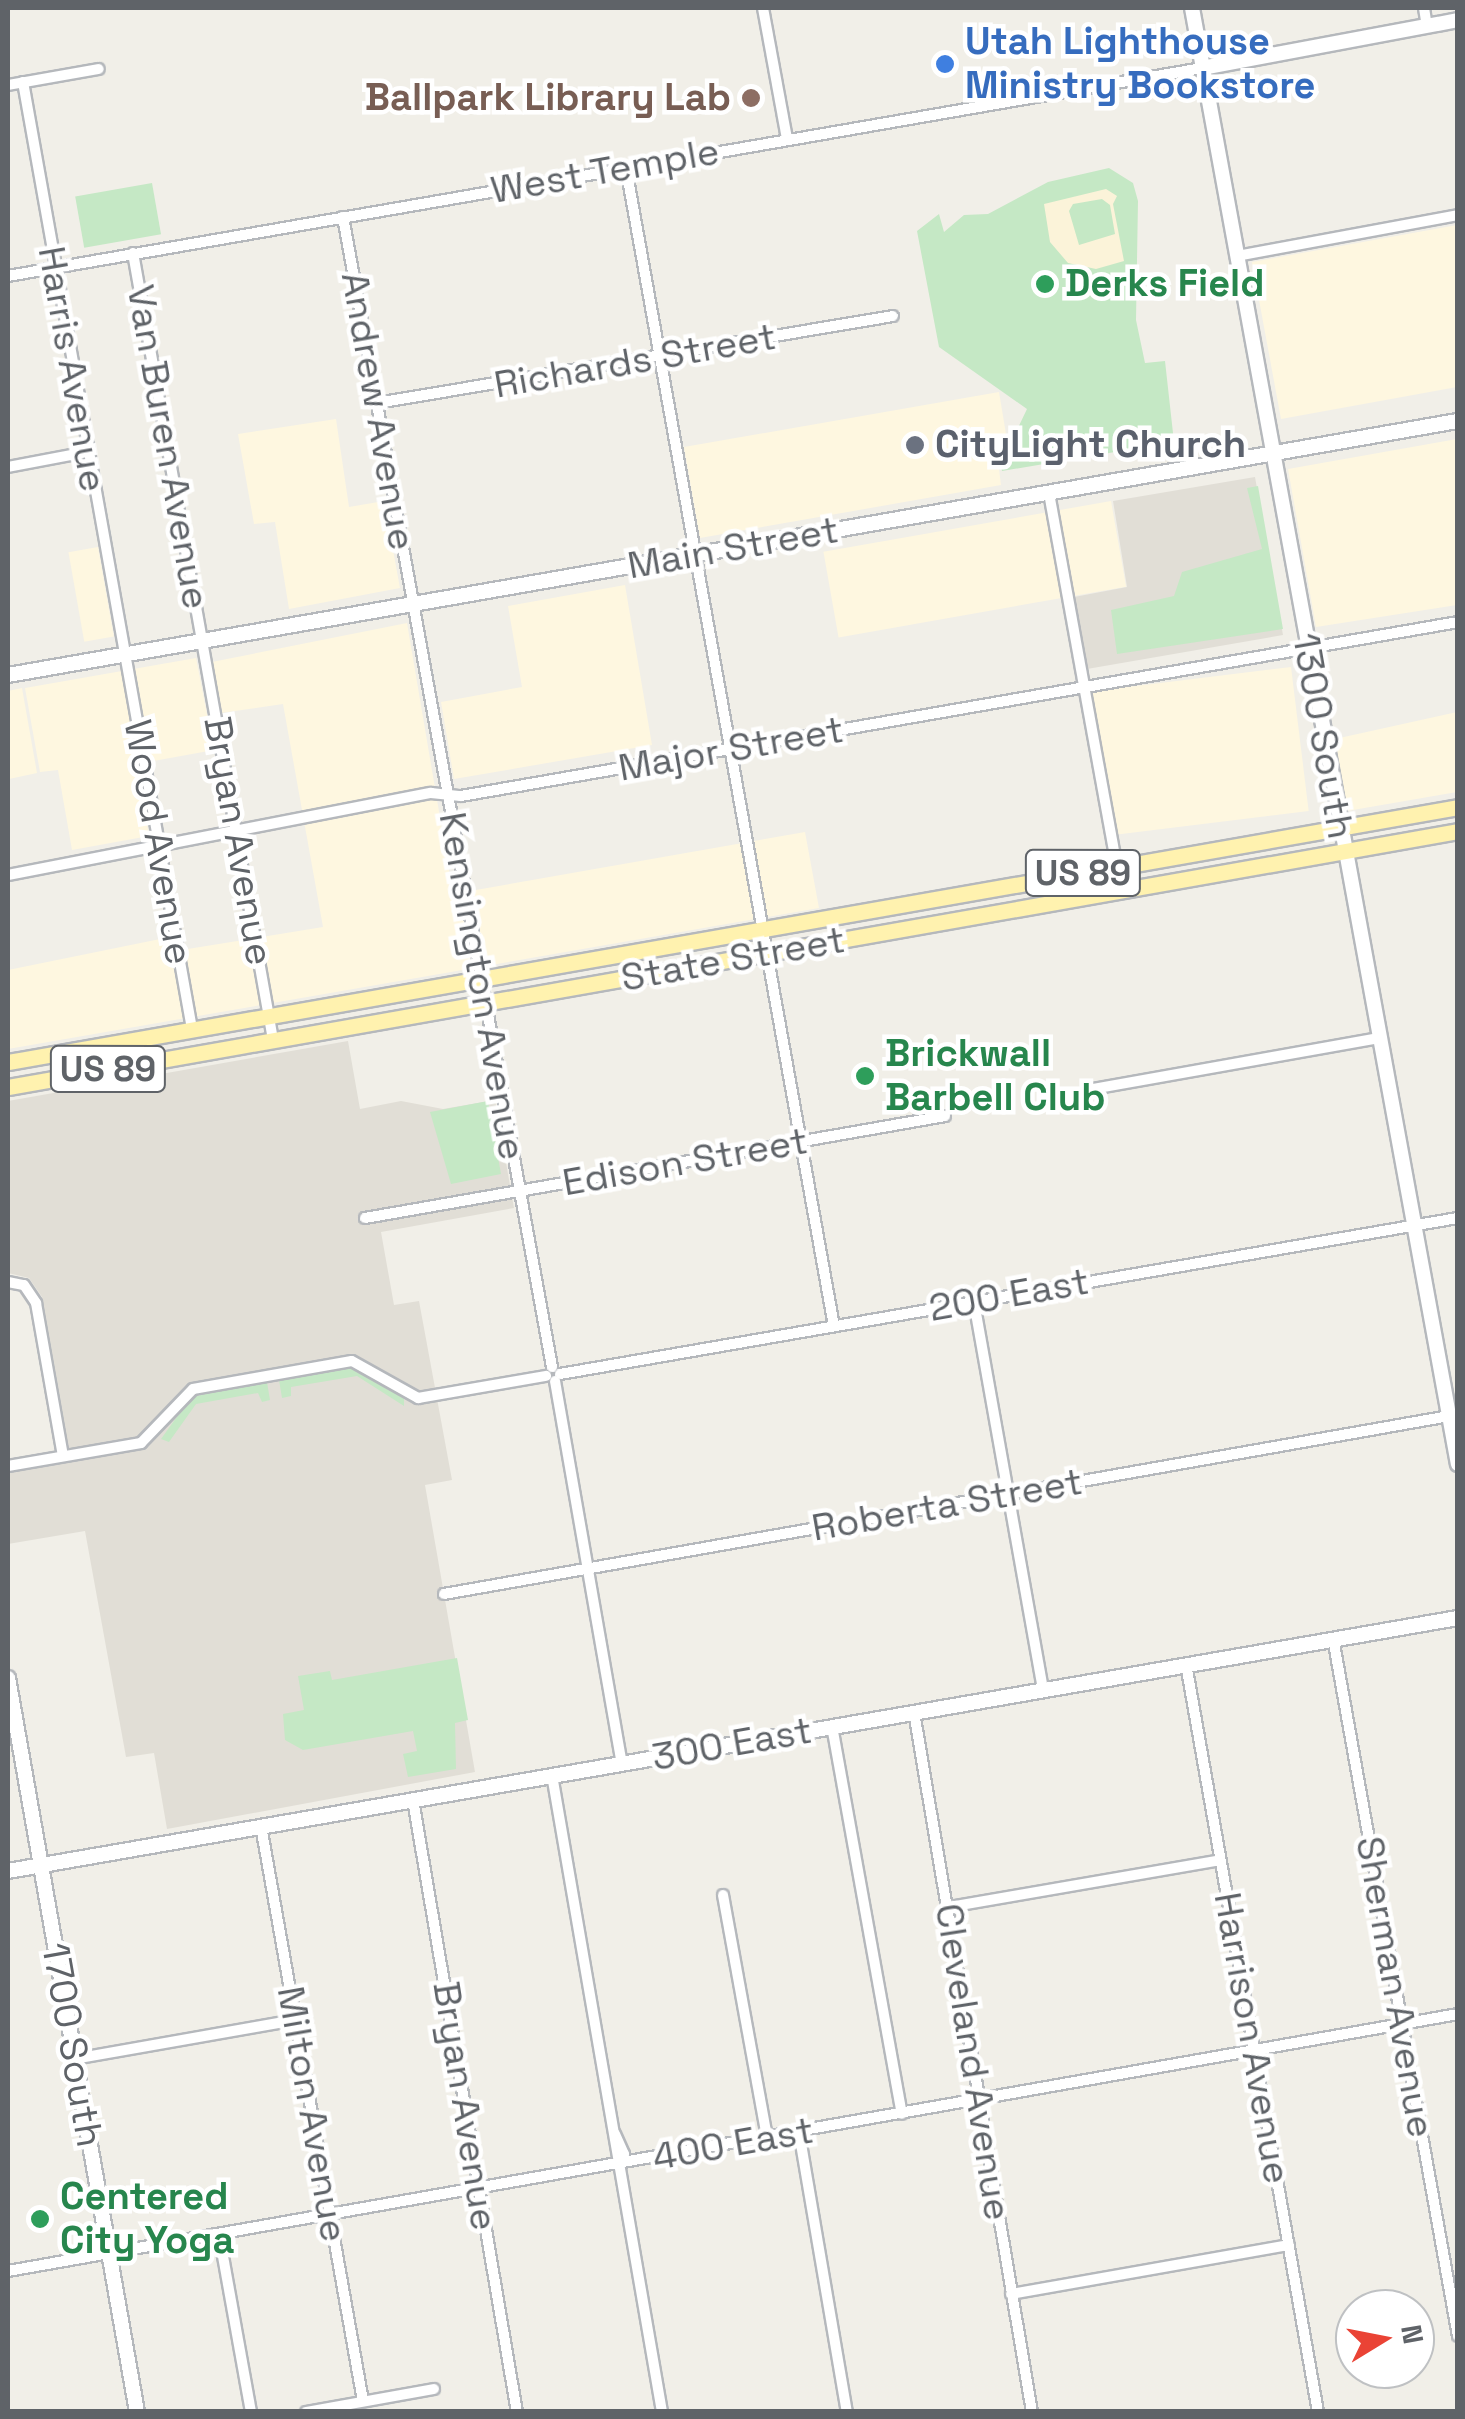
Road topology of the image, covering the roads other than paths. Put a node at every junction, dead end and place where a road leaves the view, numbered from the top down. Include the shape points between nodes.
1 (763, 8) edge
2 (1192, 8) edge
3 (1424, 8) edge
4 (1458, 20) edge
5 (1427, 26) junction
6 (1202, 68) junction
7 (99, 69) dead end
8 (23, 82) junction
9 (8, 85) edge
10 (788, 139) junction
11 (626, 168) junction
12 (1458, 214) edge
13 (343, 217) junction
14 (133, 254) junction
15 (1237, 256) junction
16 (54, 268) junction
17 (8, 276) edge
18 (894, 316) dead end
19 (659, 357) junction
20 (376, 403) junction
21 (1458, 421) edge
22 (87, 452) junction
23 (1272, 454) junction
24 (8, 467) edge
25 (1049, 493) junction
26 (694, 555) junction
27 (412, 604) junction
28 (1458, 622) edge
29 (202, 641) junction
30 (1308, 649) junction
31 (124, 655) junction
32 (8, 676) edge
33 (1084, 688) junction
34 (729, 750) junction
35 (447, 794) junction
36 (1458, 807) edge
37 (236, 828) junction
38 (1340, 828) junction
39 (1458, 830) edge
40 (158, 844) junction
41 (1344, 852) junction
42 (1117, 867) junction
43 (8, 876) edge
44 (762, 929) junction
45 (766, 953) junction
46 (480, 979) junction
47 (484, 1003) junction
48 (269, 1016) junction
49 (192, 1030) junction
50 (1378, 1038) junction
51 (274, 1040) junction
52 (8, 1062) edge
53 (8, 1086) edge
54 (1087, 1090) dead end
55 (946, 1116) dead end
56 (800, 1141) junction
57 (519, 1191) junction
58 (365, 1218) dead end
59 (1458, 1218) edge
60 (1415, 1226) junction
61 (8, 1282) edge
62 (974, 1302) junction
63 (834, 1326) junction
64 (553, 1375) junction
65 (1449, 1416) junction
66 (63, 1456) junction
67 (1458, 1464) edge
68 (8, 1466) edge
69 (1008, 1494) junction
70 (588, 1568) junction
71 (444, 1594) dead end
72 (1458, 1618) edge
73 (1333, 1638) junction
74 (1186, 1664) junction
75 (8, 1678) edge
76 (1043, 1689) junction
77 (914, 1712) junction
78 (832, 1726) junction
79 (12, 1736) edge
80 (622, 1763) junction
81 (552, 1776) junction
82 (413, 1800) junction
83 (261, 1826) junction
84 (1220, 1860) junction
85 (40, 1865) junction
86 (8, 1871) edge
87 (723, 1895) dead end
88 (949, 1907) junction
89 (1458, 2014) edge
90 (296, 2020) junction
91 (1402, 2024) junction
92 (1254, 2051) junction
93 (74, 2059) junction
94 (980, 2100) junction
95 (902, 2114) junction
96 (798, 2132) junction
97 (767, 2137) junction
98 (620, 2164) junction
99 (480, 2188) junction
100 (330, 2215) junction
101 (219, 2234) junction
102 (1289, 2246) junction
103 (109, 2254) junction
104 (8, 2271) edge
105 (1011, 2294) junction
106 (1458, 2336) edge
107 (434, 2389) dead end
108 (364, 2401) junction
109 (136, 2412) edge
110 (251, 2412) edge
111 (306, 2412) edge
112 (517, 2412) edge
113 (662, 2412) edge
114 (847, 2412) edge
115 (1032, 2412) edge
116 (1318, 2412) edge

1 - 10 street
2 - 6 street, 1300 South
3 - 5 street
4 - 5 street
5 - 6 street
6 - 10 street, West Temple
6 - 15 street, 1300 South
7 - 8 street
8 - 9 street
8 - 16 street, Harris Avenue
10 - 11 street, West Temple
11 - 13 street, West Temple
11 - 19 street
12 - 15 street
13 - 14 street, West Temple
13 - 20 street, Andrew Avenue
14 - 16 street, West Temple
14 - 29 street, Van Buren Avenue
15 - 23 street, 1300 South
16 - 17 street, West Temple
16 - 22 street, Harris Avenue
18 - 19 street, Richards Street
19 - 20 street, Richards Street
19 - 26 street
20 - 27 street, Andrew Avenue
21 - 23 street, Main Street
22 - 24 street
22 - 31 street, Harris Avenue
23 - 25 street, Main Street
23 - 30 street, 1300 South
25 - 26 street, Main Street
25 - 33 street
26 - 27 street, Main Street
26 - 34 street
27 - 29 street, Main Street
27 - 35 street, Kensington Avenue
28 - 30 street, Major Street
29 - 31 street, Main Street
29 - 37 street, Bryan Avenue
30 - 33 street, Major Street
30 - 38 street, 1300 South
31 - 32 street, Main Street
31 - 40 street, Wood Avenue
33 - 34 street, Major Street
33 - 42 street
34 - 35 street, Major Street
34 - 44 street
35 - 37 street, Major Street
35 - 46 street, Kensington Avenue
36 - 38 main road, State Street / US 89
37 - 40 street, Major Street
37 - 48 street, Bryan Avenue
38 - 41 street, 1300 South
38 - 42 main road, State Street / US 89
39 - 41 main road, State Street / US 89
40 - 43 street, Major Street
40 - 49 street, Wood Avenue
41 - 45 main road, State Street / US 89
41 - 50 street, 1300 South
42 - 44 main road, State Street / US 89
44 - 45 street
44 - 46 main road, State Street / US 89
45 - 47 main road, State Street / US 89
45 - 56 street
46 - 47 street, Kensington Avenue
46 - 48 main road, State Street / US 89
47 - 51 main road, State Street / US 89
47 - 57 street, Kensington Avenue
48 - 49 main road, State Street / US 89
48 - 51 street, Bryan Avenue
49 - 52 main road, State Street / US 89
50 - 54 street
50 - 60 street, 1300 South
51 - 53 main road, State Street / US 89
55 - 56 street, Edison Street
56 - 57 street, Edison Street
56 - 63 street
57 - 58 street, Edison Street
57 - 64 street, Kensington Avenue
59 - 60 street, 200 East
60 - 62 street, 200 East
60 - 65 street, 1300 South
61 - 66 street via 26,1288 36,1302
62 - 63 street, 200 East
62 - 69 street
63 - 64 street, 200 East
64 - 66 street, 200 East via 418,1398 352,1361 194,1388 141,1443
64 - 70 street, Kensington Avenue
65 - 67 street, 1300 South
65 - 69 street, Roberta Street
66 - 68 street, 200 East
69 - 70 street, Roberta Street
69 - 76 street
70 - 71 street, Roberta Street
70 - 80 street, Kensington Avenue
72 - 73 street, 300 East
73 - 74 street, 300 East
73 - 91 street, Sherman Avenue
74 - 76 street, 300 East
74 - 84 street, Harrison Avenue
75 - 79 street, 1700 South
76 - 77 street, 300 East
77 - 78 street, 300 East
77 - 88 street, Cleveland Avenue
78 - 80 street, 300 East
78 - 95 street
79 - 85 street, 1700 South
80 - 81 street, 300 East
81 - 82 street, 300 East
81 - 98 street
82 - 83 street, 300 East
82 - 99 street, Bryan Avenue
83 - 85 street, 300 East
83 - 90 street, Milton Avenue
84 - 88 street
84 - 92 street, Harrison Avenue
85 - 86 street, 300 East
85 - 93 street, 1700 South
87 - 97 street
88 - 94 street, Cleveland Avenue
89 - 91 street, 400 East
90 - 93 street
90 - 100 street, Milton Avenue
91 - 92 street, 400 East
91 - 106 street, Sherman Avenue
92 - 94 street, 400 East
92 - 102 street, Harrison Avenue
93 - 103 street, 1700 South
94 - 95 street, 400 East
94 - 105 street, Cleveland Avenue
95 - 96 street, 400 East
96 - 97 street, 400 East
96 - 114 street
97 - 98 street, 400 East
98 - 99 street, 400 East
98 - 113 street
99 - 100 street, 400 East
99 - 112 street, Bryan Avenue
100 - 101 street, 400 East
100 - 108 street, Milton Avenue
101 - 103 street, 400 East
101 - 110 street
102 - 105 street
102 - 116 street, Harrison Avenue
103 - 104 street, 400 East
103 - 109 street, 1700 South
105 - 115 street, Cleveland Avenue
107 - 108 street
108 - 111 street

